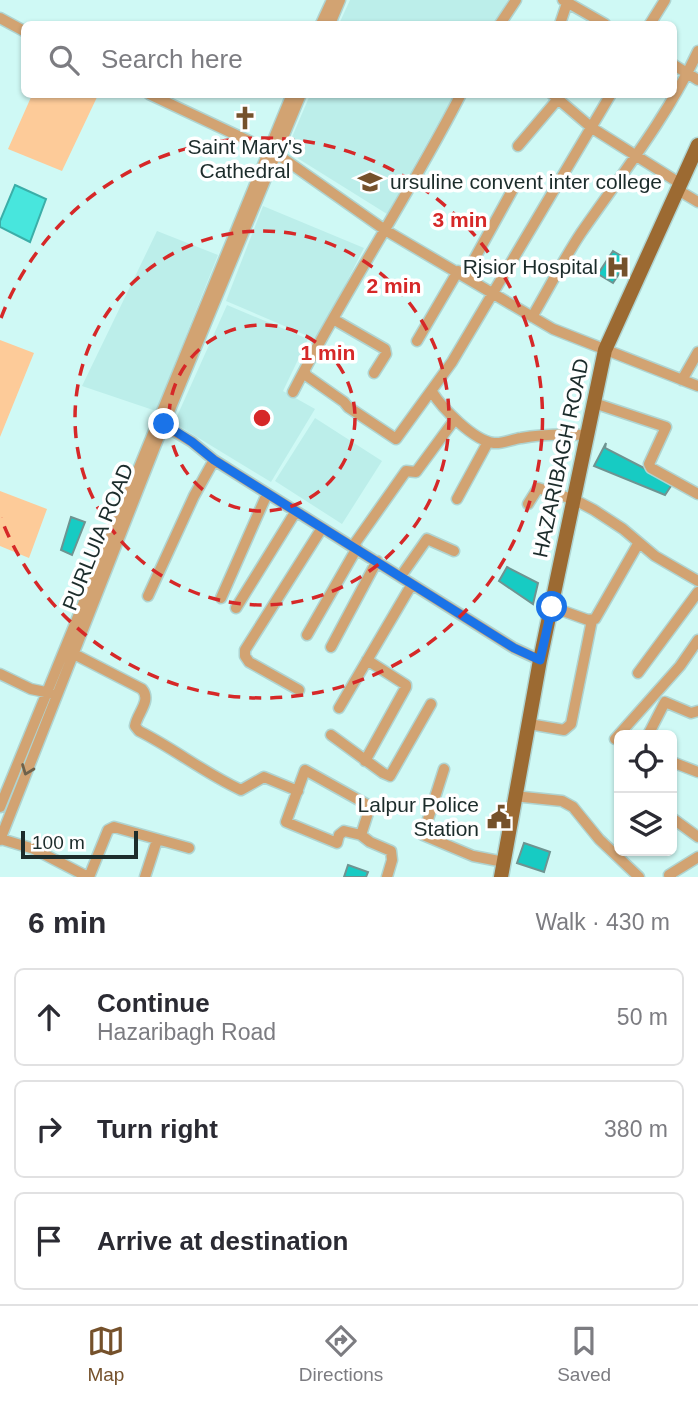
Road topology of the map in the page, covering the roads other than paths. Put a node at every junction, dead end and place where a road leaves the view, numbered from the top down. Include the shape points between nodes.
1 (332, 0) edge
2 (340, 0) edge
3 (516, 0) edge
4 (665, 0) edge
5 (566, 1) edge
6 (0, 18) edge
7 (322, 21) edge
8 (331, 21) edge
9 (502, 21) edge
10 (561, 21) edge
11 (600, 21) edge
12 (652, 21) edge
13 (21, 29) edge
14 (698, 51) edge
15 (677, 67) edge
16 (688, 73) junction
17 (698, 80) edge
18 (677, 90) edge
19 (158, 98) edge
20 (291, 98) edge
21 (299, 98) edge
22 (459, 98) edge
23 (554, 98) edge
24 (556, 98) edge
25 (609, 98) edge
26 (672, 98) edge
27 (592, 128) junction
28 (698, 145) edge
29 (518, 146) dead end
30 (273, 152) junction
31 (635, 157) junction
32 (679, 187) junction
33 (513, 189) dead end
34 (698, 202) edge
35 (385, 230) junction
36 (462, 274) junction
37 (492, 294) junction
38 (532, 317) junction
39 (333, 319) junction
40 (417, 341) dead end
41 (605, 350) junction
42 (698, 352) edge
43 (304, 371) junction
44 (374, 373) dead end
45 (682, 380) junction
46 (698, 386) edge
47 (293, 392) dead end
48 (432, 392) junction
49 (594, 403) junction
50 (455, 419) junction
51 (160, 423) junction
52 (587, 435) junction
53 (488, 442) junction
54 (214, 460) junction
55 (267, 494) junction
56 (698, 494) edge
57 (457, 499) dead end
58 (575, 500) junction
59 (528, 503) dead end
60 (296, 512) junction
61 (322, 528) junction
62 (638, 544) junction
63 (355, 547) junction
64 (454, 551) dead end
65 (377, 561) junction
66 (401, 576) junction
67 (698, 581) edge
68 (412, 584) junction
69 (698, 592) edge
70 (148, 596) dead end
71 (221, 598) dead end
72 (552, 607) junction
73 (236, 608) dead end
74 (592, 620) junction
75 (307, 635) dead end
76 (698, 640) edge
77 (331, 647) dead end
78 (72, 653) junction
79 (367, 660) junction
80 (540, 660) junction
81 (638, 673) dead end
82 (0, 674) edge
83 (299, 690) dead end
84 (52, 694) junction
85 (431, 704) dead end
86 (339, 708) dead end
87 (698, 712) edge
88 (529, 724) junction
89 (623, 730) edge
90 (651, 730) edge
91 (331, 735) dead end
92 (365, 761) junction
93 (677, 764) edge
94 (444, 769) dead end
95 (698, 772) edge
96 (298, 791) junction
97 (514, 796) junction
98 (3, 810) edge
99 (677, 822) edge
100 (361, 835) junction
101 (698, 837) edge
102 (0, 840) edge
103 (157, 840) junction
104 (189, 848) dead end
105 (698, 857) edge
106 (503, 862) junction
107 (89, 877) edge
108 (145, 877) edge
109 (387, 877) edge
110 (501, 877) edge
111 (639, 877) edge
112 (671, 877) edge

1 - 7 street
2 - 8 street
3 - 9 street
4 - 12 street
5 - 10 street
5 - 11 street
6 - 13 street
14 - 16 street
15 - 16 street
16 - 17 street
16 - 18 street
19 - 30 street
20 - 30 street, PURLUIA ROAD
21 - 30 street, PURLUIA ROAD
22 - 35 street
23 - 29 street
24 - 27 street
25 - 27 street
26 - 31 street
27 - 31 street
27 - 37 street
28 - 32 main road, HAZARIBAGH ROAD
30 - 35 street
30 - 51 street, PURLUIA ROAD
31 - 32 street
31 - 38 street via 579,236
32 - 34 street
32 - 41 main road, HAZARIBAGH ROAD
33 - 36 street
35 - 36 street
35 - 39 street
36 - 37 street
36 - 40 street
37 - 38 street
37 - 48 street
38 - 41 street
39 - 43 street
39 - 44 street via 385,349
41 - 45 street
41 - 49 main road, HAZARIBAGH ROAD
42 - 45 street
43 - 47 street
43 - 48 street via 396,439
45 - 46 street
48 - 50 street
49 - 52 main road, HAZARIBAGH ROAD
49 - 56 street via 666,427 649,464
50 - 53 street
50 - 63 street via 416,472 406,471
51 - 54 street
51 - 78 street, PURLUIA ROAD
51 - 84 street, PURLUIA ROAD
52 - 53 street
52 - 58 main road, HAZARIBAGH ROAD
53 - 57 street
54 - 55 street
54 - 70 street
55 - 60 street
55 - 71 street
58 - 59 street via 538,488
58 - 62 street via 623,529
58 - 72 main road, HAZARIBAGH ROAD
60 - 61 street
60 - 73 street
61 - 63 street
61 - 83 street via 245,650 249,662
62 - 67 street
62 - 74 street
63 - 65 street
63 - 75 street
64 - 66 street via 427,539
65 - 66 street
65 - 77 street
66 - 68 street
68 - 79 street
68 - 80 street
69 - 81 street
72 - 74 street
72 - 80 main road, HAZARIBAGH ROAD
74 - 88 street via 571,724 564,730
76 - 89 street
78 - 84 street, PURLUIA ROAD
78 - 96 street via 142,689 146,700 135,726 207,774 241,790 264,777
79 - 86 street
79 - 92 street via 406,687
80 - 88 main road, HAZARIBAGH ROAD
82 - 84 street via 31,690
84 - 98 street, PURLUIA ROAD
85 - 92 street via 390,776
87 - 90 street via 665,702
88 - 97 main road, HAZARIBAGH ROAD
91 - 92 street
93 - 95 street
94 - 106 street via 423,835 478,858
96 - 100 street via 286,822 337,843 344,831
96 - 100 street via 305,770 366,804 369,810
97 - 106 main road, HAZARIBAGH ROAD
97 - 111 street via 562,801 573,807
98 - 102 street, PURLUIA ROAD
99 - 101 street
100 - 109 street via 391,851
102 - 107 street via 34,849
103 - 104 street
103 - 107 street via 114,827 108,830
103 - 108 street
105 - 112 street
106 - 110 main road, HAZARIBAGH ROAD

